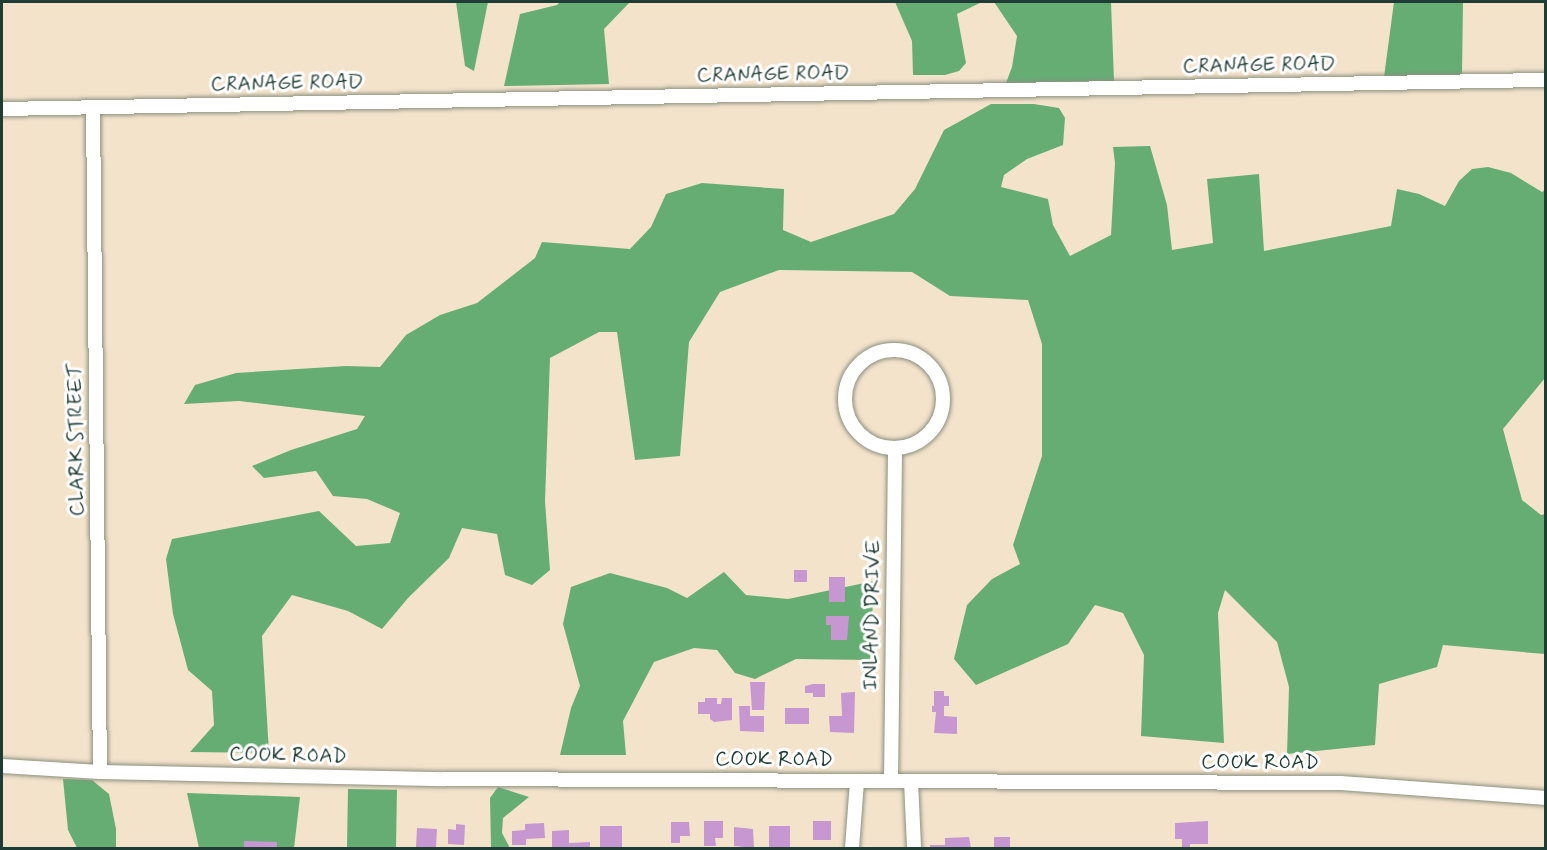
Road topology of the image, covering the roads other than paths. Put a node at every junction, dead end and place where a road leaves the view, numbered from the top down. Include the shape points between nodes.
1 (1545, 80) edge
2 (93, 108) junction
3 (2, 109) edge
4 (895, 449) junction
5 (2, 766) edge
6 (100, 772) junction
7 (857, 781) junction
8 (891, 781) junction
9 (911, 781) junction
10 (1545, 798) edge
11 (852, 849) edge
12 (914, 849) edge

1 - 2 street, CRANAGE ROAD
2 - 3 street, CRANAGE ROAD
2 - 6 street, CLARK STREET
4 - 4 street via 912,445 935,427 942,411 942,386 928,363 914,353 885,350 862,360 851,374 844,400 847,417 856,432 879,447
4 - 8 street, INLAND DRIVE
5 - 6 street, COOK ROAD
6 - 7 street, COOK ROAD
7 - 8 street, COOK ROAD
7 - 11 street
8 - 9 street, COOK ROAD
9 - 10 street, COOK ROAD via 1341,783
9 - 12 street

